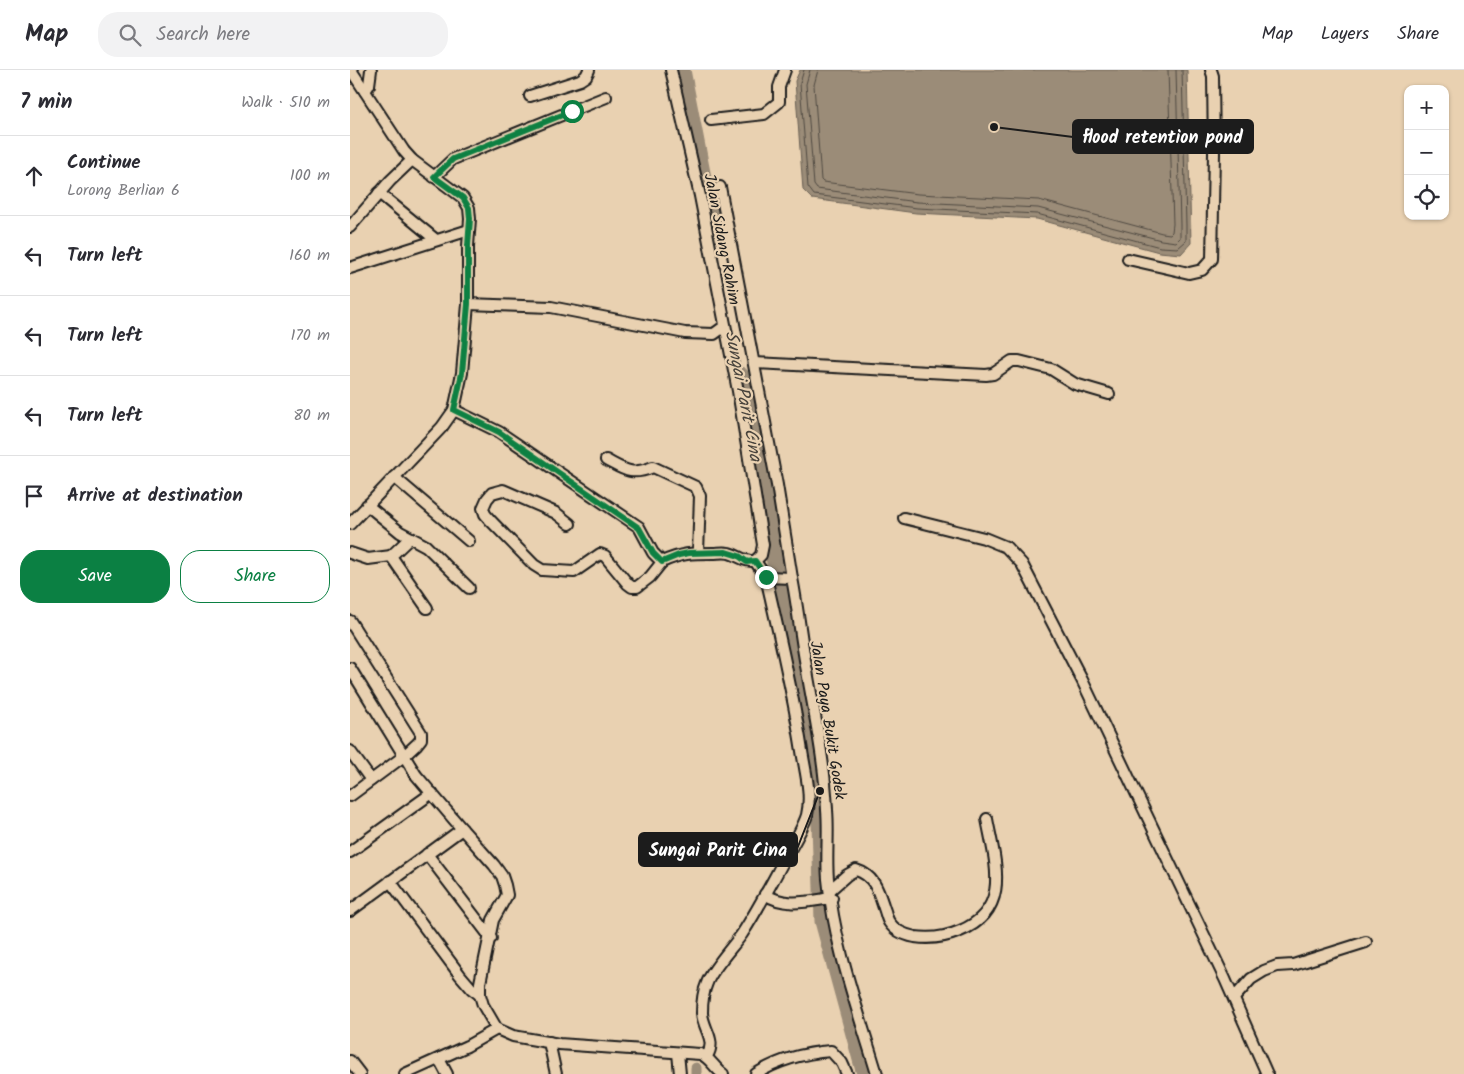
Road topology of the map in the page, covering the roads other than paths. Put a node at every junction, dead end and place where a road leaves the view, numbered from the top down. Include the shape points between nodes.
1 (352, 70) edge
2 (371, 70) edge
3 (589, 70) edge
4 (671, 70) edge
5 (785, 70) edge
6 (1211, 70) edge
7 (358, 80) junction
8 (350, 89) edge
9 (364, 91) junction
10 (530, 96) dead end
11 (606, 97) dead end
12 (711, 120) dead end
13 (412, 160) junction
14 (434, 177) junction
15 (720, 187) dead end
16 (379, 193) junction
17 (350, 227) edge
18 (469, 230) junction
19 (436, 240) junction
20 (1128, 259) dead end
21 (350, 268) edge
22 (468, 304) junction
23 (725, 326) junction
24 (754, 363) junction
25 (1109, 394) dead end
26 (454, 410) junction
27 (606, 460) dead end
28 (394, 477) junction
29 (367, 505) junction
30 (904, 518) dead end
31 (350, 524) edge
32 (570, 524) dead end
33 (410, 538) junction
34 (469, 541) dead end
35 (350, 553) edge
36 (698, 553) junction
37 (391, 556) junction
38 (662, 562) junction
39 (762, 570) junction
40 (790, 578) junction
41 (469, 588) dead end
42 (427, 608) dead end
43 (350, 621) edge
44 (350, 668) edge
45 (350, 751) edge
46 (404, 756) junction
47 (372, 780) junction
48 (432, 793) junction
49 (350, 796) edge
50 (986, 818) dead end
51 (462, 829) junction
52 (350, 852) edge
53 (427, 854) junction
54 (390, 881) junction
55 (829, 896) junction
56 (769, 897) junction
57 (350, 910) edge
58 (491, 938) junction
59 (1366, 942) dead end
60 (480, 995) junction
61 (1234, 998) junction
62 (497, 1030) junction
63 (550, 1042) junction
64 (678, 1052) junction
65 (707, 1056) junction
66 (439, 1059) junction
67 (350, 1061) edge
68 (360, 1074) edge
69 (405, 1074) edge
70 (447, 1074) edge
71 (556, 1074) edge
72 (680, 1074) edge
73 (723, 1074) edge
74 (756, 1074) edge
75 (847, 1074) edge
76 (877, 1074) edge
77 (1267, 1074) edge

1 - 7 street
2 - 9 street via 370,85
3 - 10 street via 580,80
4 - 23 street, Jalan Sidang Rahim
5 - 12 street via 779,87 779,102 764,114
6 - 20 street via 1214,154 1212,258 1202,270 1189,273
7 - 8 street
7 - 9 street
9 - 13 street
11 - 14 street via 453,159
13 - 14 street
13 - 16 street
14 - 18 street via 463,198 469,208
15 - 24 street, Jalan Paya Bukit Godek
16 - 17 street
16 - 19 street
18 - 19 street
18 - 22 street
19 - 21 street
22 - 23 street via 551,307 685,333 714,334
22 - 26 street via 462,373
23 - 39 street, Jalan Sidang Rahim via 763,545
24 - 25 street via 986,375 1012,361 1019,361 1051,369 1075,384
24 - 40 street, Jalan Paya Bukit Godek
26 - 28 street
26 - 38 street via 499,432 639,528
27 - 36 street via 629,472 642,472 653,467 696,486 700,496
28 - 29 street
28 - 34 street
29 - 31 street
29 - 33 street
30 - 61 street via 984,538 1006,547 1022,564 1082,680
32 - 38 street via 556,513 503,490 492,493 484,508 490,520 542,570 574,572 600,554 628,584 637,587
33 - 37 street
33 - 41 street via 426,546
35 - 37 street via 368,559
36 - 38 street via 679,555
36 - 39 street via 726,552
37 - 42 street
39 - 40 street
39 - 56 street via 794,701 808,792 807,814
40 - 55 street, Jalan Paya Bukit Godek via 797,601 823,765 828,810
43 - 46 street via 420,729 421,739
44 - 46 street
45 - 47 street
46 - 47 street
46 - 48 street
47 - 49 street
48 - 51 street
48 - 52 street
50 - 55 street via 994,855 995,894 990,908 967,928 935,938 900,932 889,922 870,877 856,870 847,875
51 - 53 street
51 - 58 street via 494,864 505,885 506,894 493,920
53 - 54 street
53 - 58 street
54 - 57 street
54 - 60 street via 460,975
55 - 56 street via 801,903
55 - 76 street, Jalan Paya Bukit Godek via 849,980
56 - 65 street via 707,983 702,1014 711,1038
58 - 60 street
59 - 61 street via 1264,971 1250,979
60 - 62 street
61 - 77 street
62 - 63 street
62 - 66 street
63 - 64 street
63 - 71 street
64 - 65 street
64 - 72 street
65 - 73 street
66 - 69 street
66 - 70 street
67 - 68 street
74 - 75 street via 809,1053 831,1051

